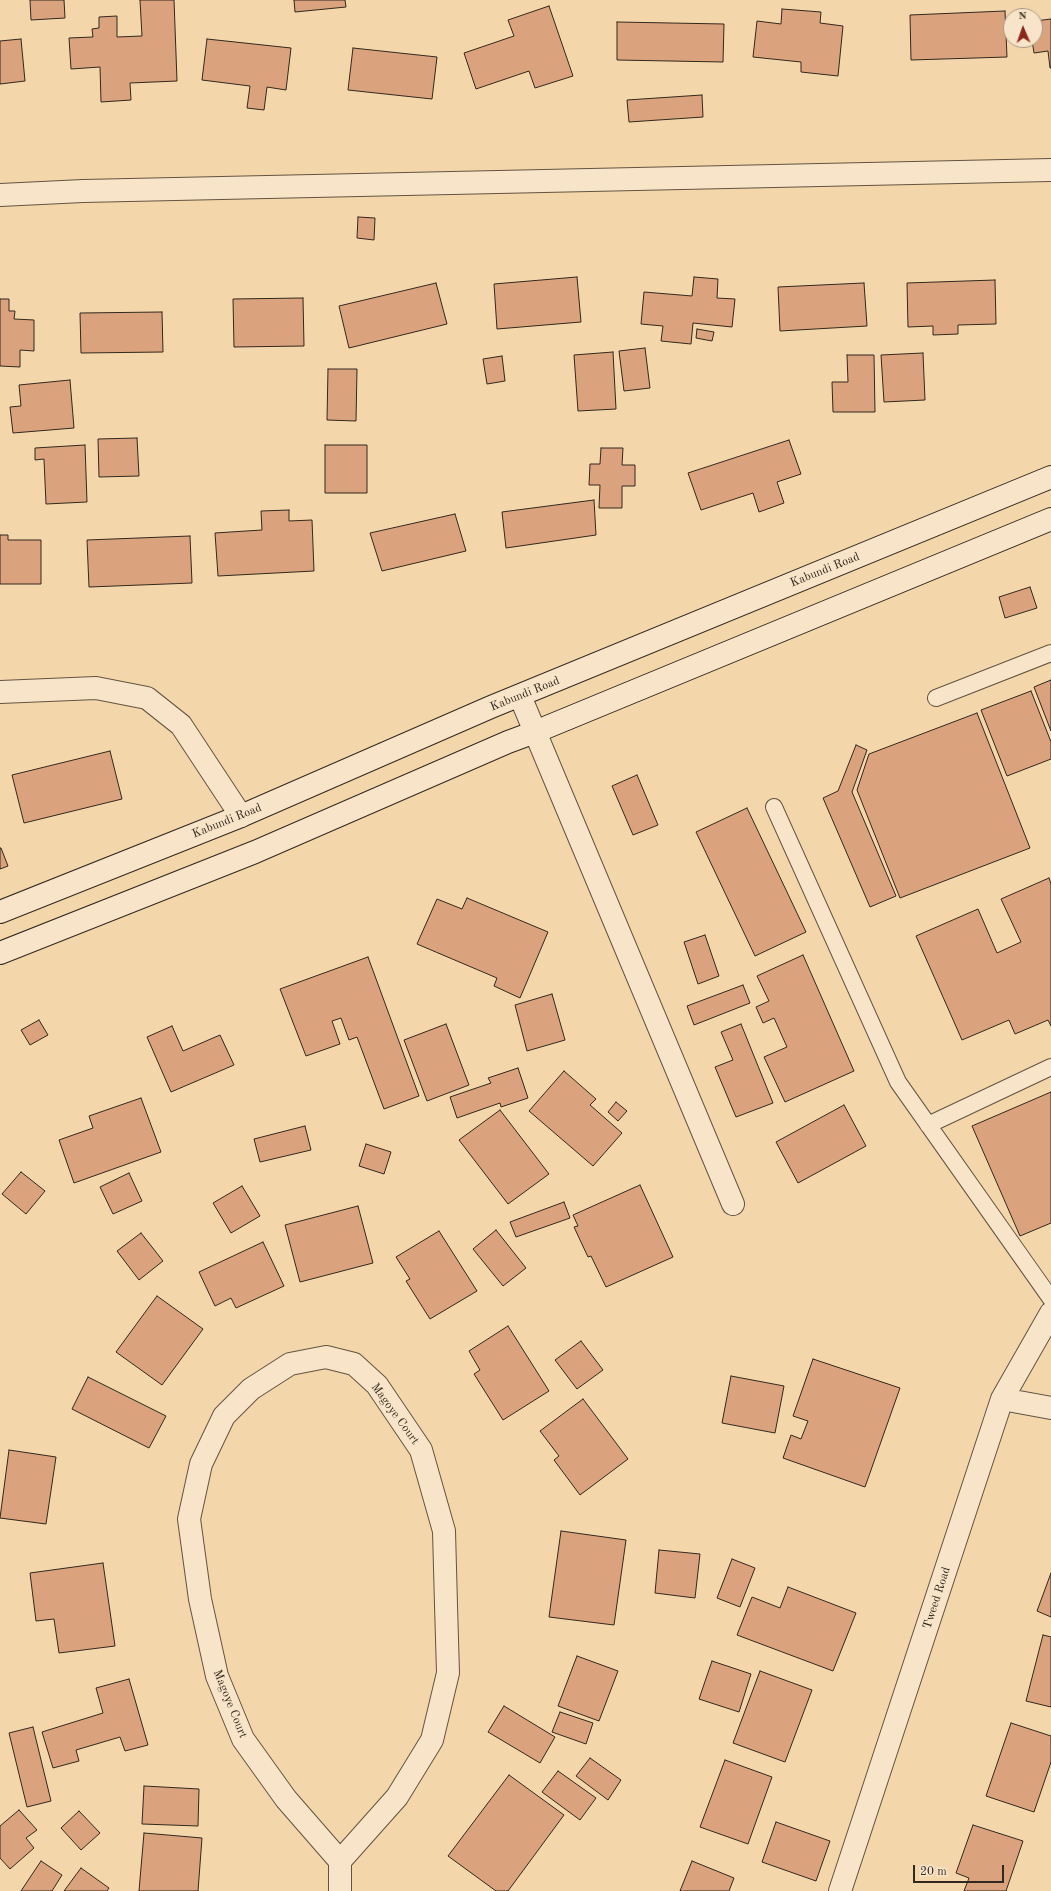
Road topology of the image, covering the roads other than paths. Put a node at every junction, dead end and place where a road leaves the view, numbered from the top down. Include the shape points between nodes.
1 (1051, 170) edge
2 (0, 195) edge
3 (1051, 477) edge
4 (1051, 519) edge
5 (1051, 653) edge
6 (0, 692) edge
7 (520, 696) junction
8 (936, 698) dead end
9 (535, 732) junction
10 (774, 807) dead end
11 (241, 816) junction
12 (0, 912) edge
13 (0, 953) edge
14 (1051, 1067) edge
15 (928, 1125) junction
16 (733, 1204) dead end
17 (1051, 1299) edge
18 (1051, 1313) edge
19 (1002, 1399) junction
20 (1051, 1408) edge
21 (340, 1861) junction
22 (340, 1891) edge
23 (840, 1891) edge

1 - 2 street
3 - 7 street, Kabundi Road
4 - 9 street
5 - 8 lane
6 - 11 street via 96,688 147,698 181,725
7 - 9 street
7 - 11 street, Kabundi Road
9 - 13 street via 255,852
9 - 16 street
10 - 15 lane via 898,1082
11 - 12 street, Kabundi Road
14 - 15 lane
15 - 17 lane
18 - 19 street, Tweed Road
19 - 20 street
19 - 23 street, Tweed Road
21 - 21 street, Magoye Court via 397,1797 432,1740 448,1673 444,1531 421,1450 377,1385 354,1364 326,1357 290,1364 251,1389 224,1416 201,1464 188,1519 200,1599 217,1676 243,1739 286,1799
21 - 22 street

